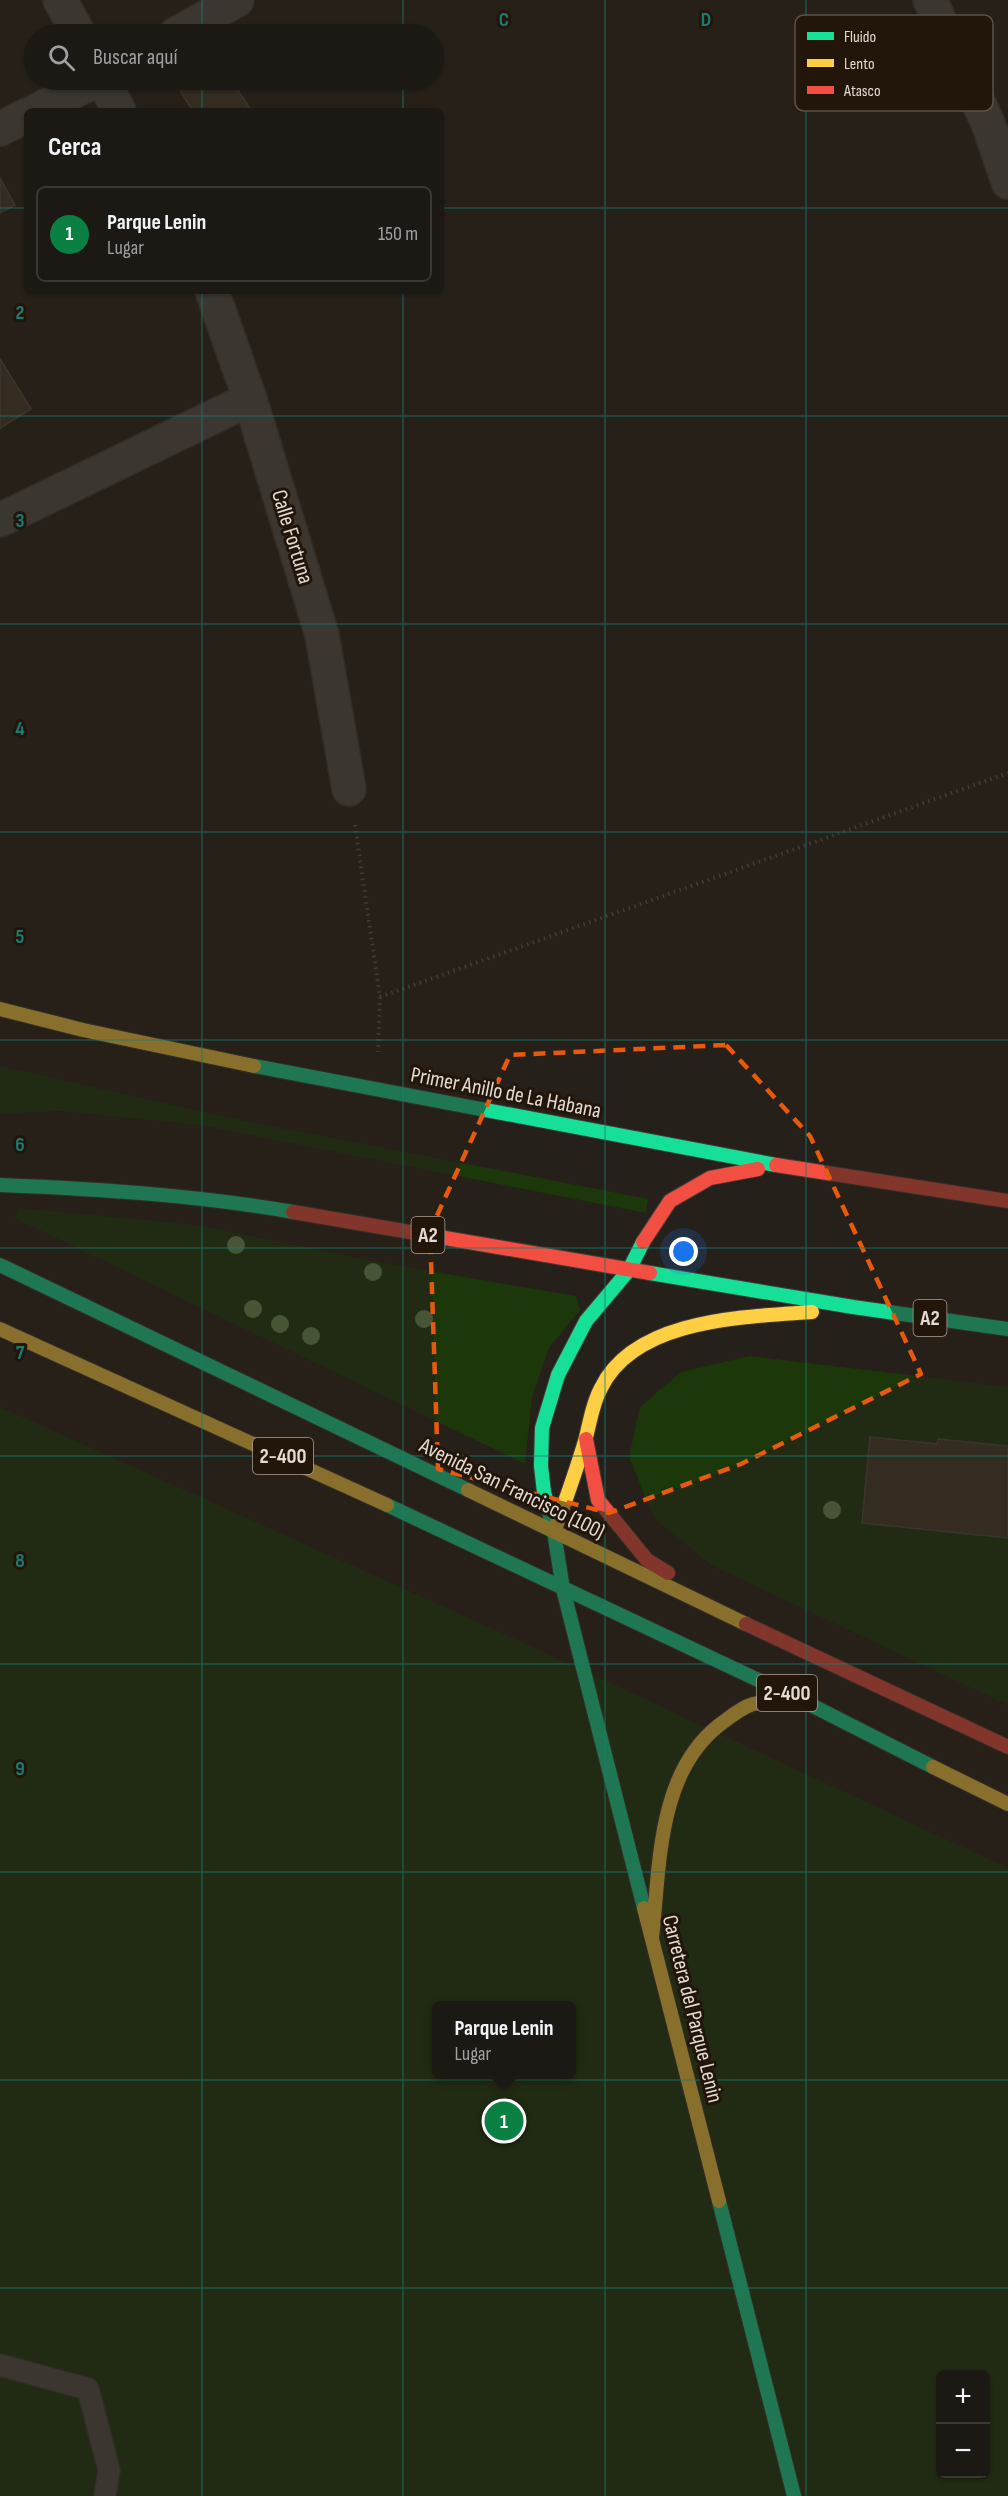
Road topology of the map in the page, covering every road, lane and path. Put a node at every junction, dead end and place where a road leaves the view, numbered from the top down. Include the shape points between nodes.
1 (60, 0) edge
2 (237, 0) edge
3 (930, 0) edge
4 (937, 15) edge
5 (73, 24) edge
6 (194, 24) edge
7 (77, 90) edge
8 (107, 90) edge
9 (42, 108) edge
10 (117, 108) edge
11 (982, 111) edge
12 (24, 117) edge
13 (0, 129) edge
14 (1008, 182) edge
15 (213, 294) edge
16 (250, 399) junction
17 (0, 520) edge
18 (1008, 773) edge
19 (349, 789) joint
20 (380, 997) junction
21 (0, 1009) edge
22 (371, 1088) junction
23 (778, 1165) junction
24 (0, 1185) edge
25 (1008, 1201) edge
26 (0, 1265) edge
27 (629, 1270) junction
28 (853, 1307) junction
29 (0, 1329) edge
30 (1008, 1329) edge
31 (586, 1438) junction
32 (554, 1532) junction
33 (563, 1589) junction
34 (802, 1651) junction
35 (807, 1703) junction
36 (1008, 1747) edge
37 (1008, 1804) edge
38 (652, 1938) junction
39 (0, 2365) edge
40 (105, 2496) edge
41 (794, 2496) edge

1 - 5 street
2 - 6 street
3 - 4 street
7 - 9 street
8 - 10 street
11 - 14 street
12 - 13 street
15 - 16 street, Calle Fortuna
16 - 17 street
16 - 19 street, Calle Fortuna via 322,635
18 - 20 path
19 - 20 path
20 - 22 path via 380,1043
21 - 22 main road, Primer Anillo de La Habana via 303,1077
22 - 23 main road, Primer Anillo de La Habana
23 - 25 main road, Primer Anillo de La Habana
23 - 27 main road, Carretera del Parque Lenin via 710,1178 670,1201
24 - 27 main road, A2 via 99,1189 240,1203
26 - 32 main road, Avenida San Francisco (100) / 2-400
27 - 28 main road, A2
27 - 32 main road, Carretera del Parque Lenin via 585,1321 547,1407 541,1466
28 - 30 main road, A2
28 - 31 main road via 727,1321 648,1341 621,1360 604,1380
29 - 33 main road, 2-400 via 298,1462
31 - 32 main road
31 - 34 main road via 598,1500 647,1560
32 - 33 main road, Carretera del Parque Lenin
32 - 34 main road, Avenida San Francisco (100) / 2-400
33 - 35 main road, 2-400
33 - 38 main road, Carretera del Parque Lenin
34 - 36 main road, Avenida San Francisco (100) / 2-400
35 - 37 main road, 2-400
35 - 38 main road via 754,1704 732,1715 702,1739 689,1757 666,1817
38 - 41 main road, Carretera del Parque Lenin
39 - 40 lane via 88,2389 108,2470

